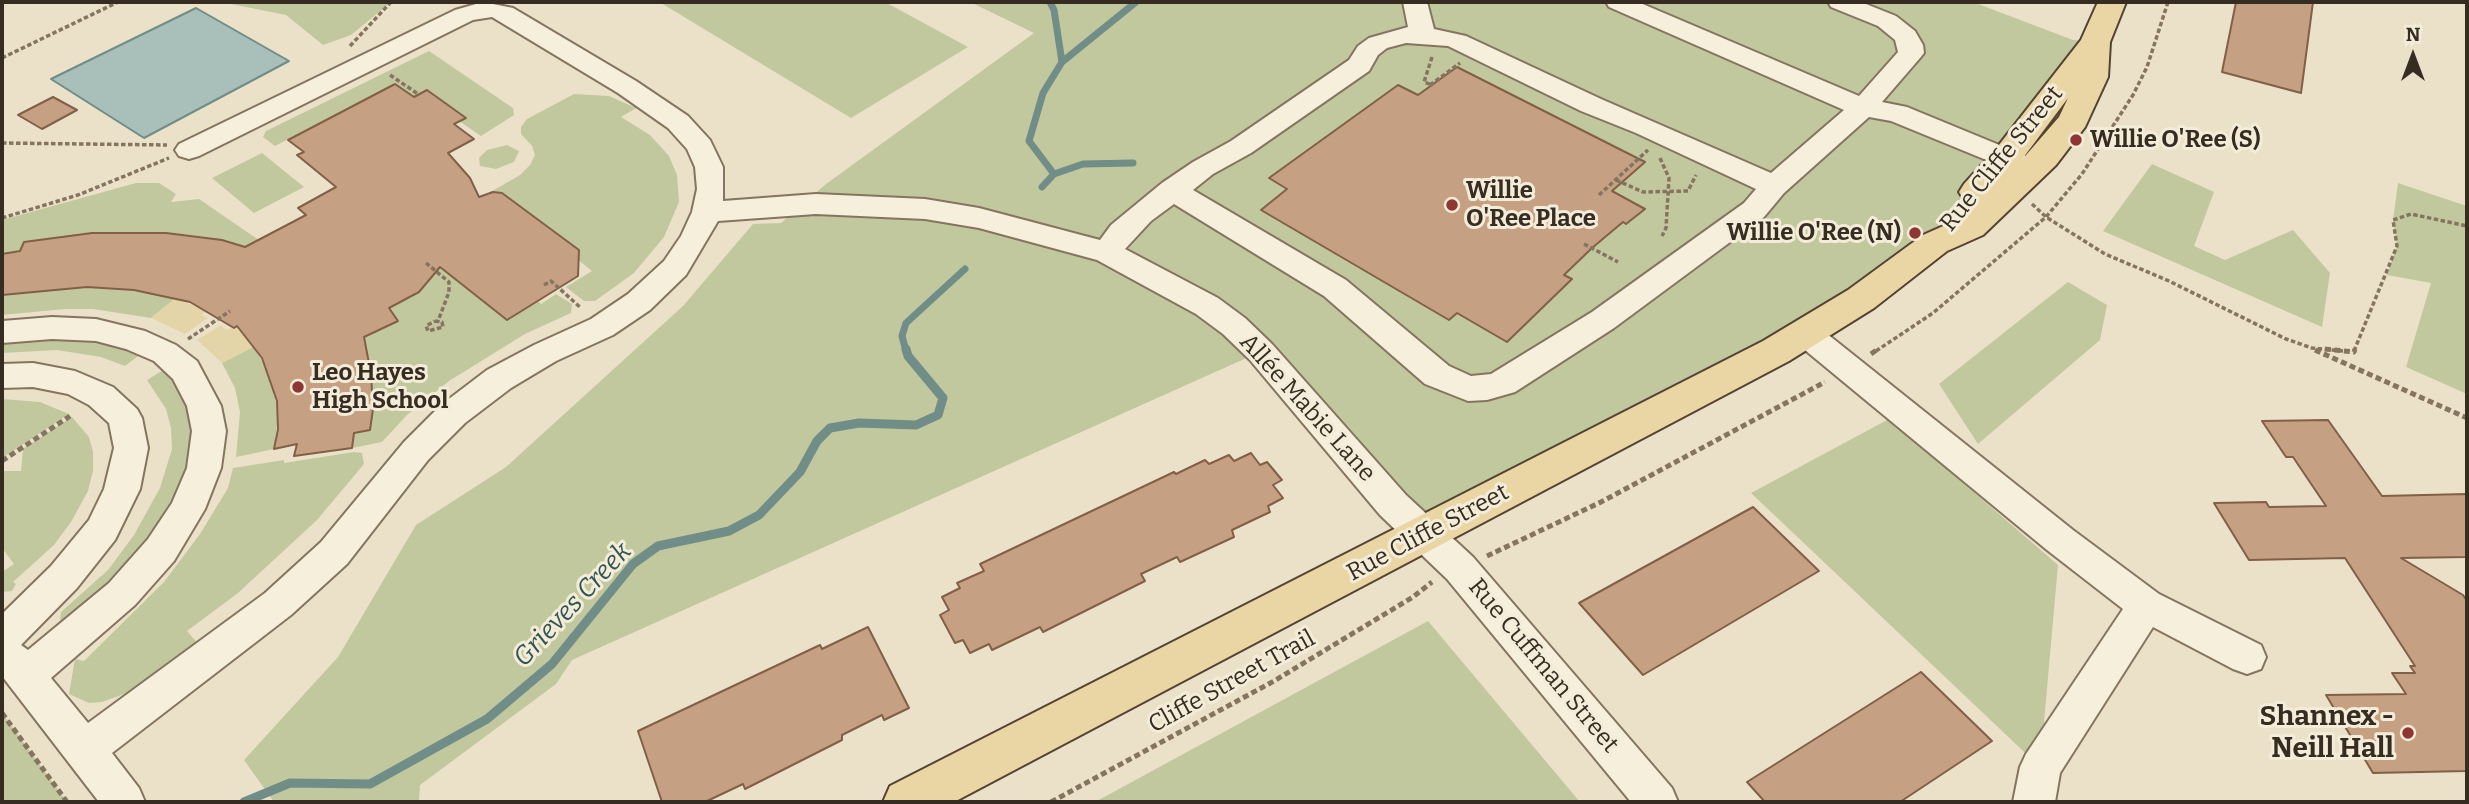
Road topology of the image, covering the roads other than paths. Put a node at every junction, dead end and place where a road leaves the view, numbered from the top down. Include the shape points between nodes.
1 (1415, 2) edge
2 (1618, 2) edge
3 (1840, 2) edge
4 (2112, 2) edge
5 (1431, 42) junction
6 (1863, 108) junction
7 (189, 150) road end
8 (2009, 161) junction
9 (1774, 186) junction
10 (1172, 190) junction
11 (707, 212) junction
12 (1107, 251) junction
13 (2, 332) edge
14 (1805, 333) junction
15 (2, 376) edge
16 (1424, 535) junction
17 (2146, 605) junction
18 (2, 639) edge
19 (2247, 657) dead end
20 (13, 661) edge
21 (85, 749) junction
22 (124, 802) edge
23 (907, 802) edge
24 (1657, 802) edge
25 (2034, 802) edge

1 - 5 street
2 - 6 street
3 - 6 street via 1887,20 1910,45 1911,53
4 - 8 main road, Rue Cliffe Street via 2095,42 2093,77 2074,120
5 - 9 street via 1457,41
5 - 10 street via 1391,37 1378,43 1360,65
6 - 8 street via 1882,127
6 - 9 street
7 - 11 street via 473,11 494,10 678,122 700,146 709,167
8 - 14 main road, Rue Cliffe Street via 1971,227 1935,243 1861,299
9 - 10 street via 1754,210 1603,320 1503,383 1468,389 1437,375 1335,288
10 - 12 street via 1121,232
11 - 12 street, Allée Mabie Lane via 816,204 925,209
11 - 21 street via 675,268 639,302 602,327 499,379 453,415 416,451 334,553 278,604
12 - 16 street, Allée Mabie Lane via 1234,326
13 - 20 street via 96,330 166,353 196,387 209,431 204,468 187,509 161,550 122,594
14 - 16 main road, Rue Cliffe Street
14 - 17 street
15 - 18 street via 33,375 75,383 101,396 125,418 131,449 122,489 102,530 64,577
16 - 23 main road, Rue Cliffe Street
16 - 24 street, Rue Cuffman Street via 1460,568
17 - 19 street
17 - 25 street via 2040,767
20 - 21 street
21 - 22 street

